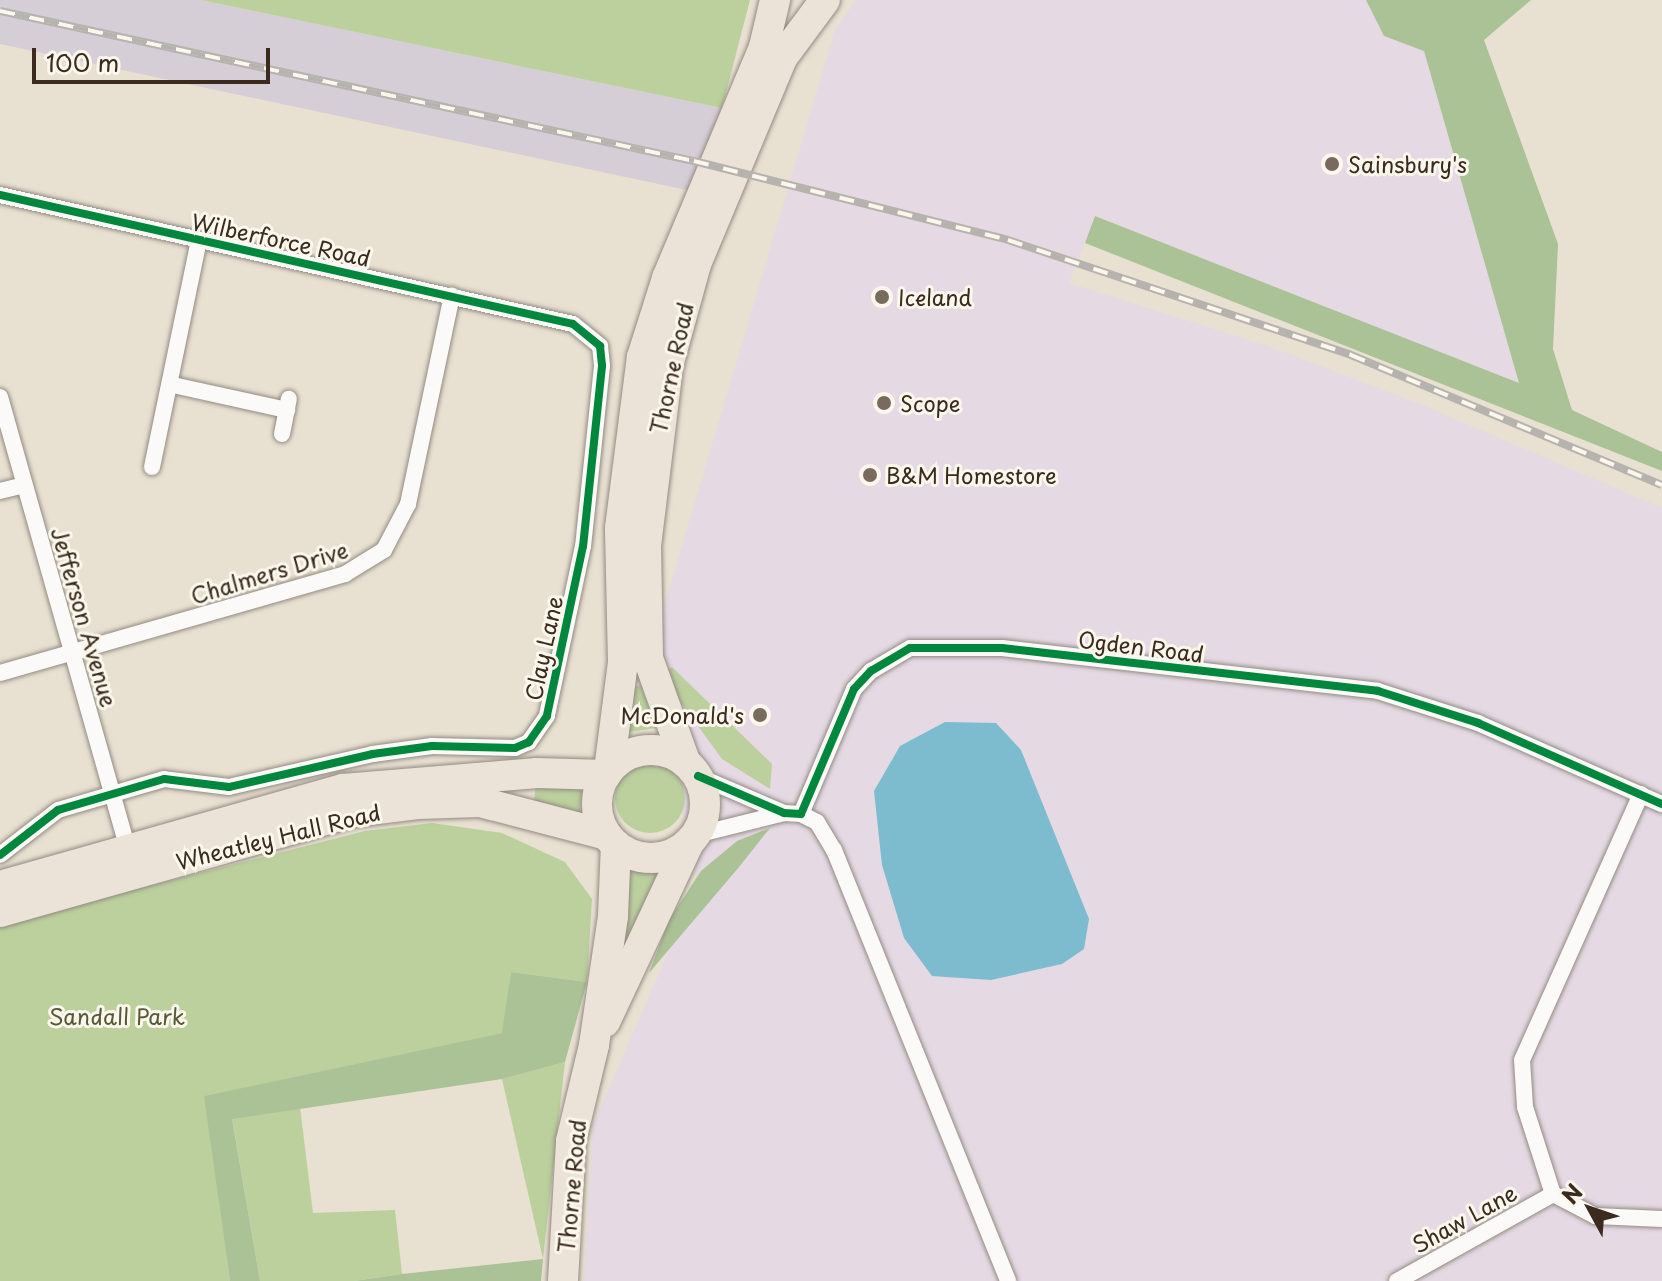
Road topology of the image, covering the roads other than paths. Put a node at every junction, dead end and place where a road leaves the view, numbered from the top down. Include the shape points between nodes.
1 (775, 0) edge
2 (825, 0) edge
3 (0, 195) edge
4 (199, 240) junction
5 (452, 296) junction
6 (554, 319) joint
7 (173, 385) junction
8 (0, 397) edge
9 (282, 434) dead end
10 (152, 467) dead end
11 (24, 485) junction
12 (0, 491) edge
13 (73, 651) junction
14 (0, 673) edge
15 (691, 768) junction
16 (607, 773) junction
17 (112, 793) junction
18 (1641, 794) junction
19 (1662, 804) edge
20 (784, 813) junction
21 (801, 814) junction
22 (692, 839) junction
23 (611, 840) junction
24 (128, 848) junction
25 (0, 855) edge
26 (0, 886) edge
27 (0, 912) edge
28 (594, 1045) junction
29 (1553, 1194) junction
30 (1662, 1219) edge
31 (563, 1281) edge
32 (1008, 1281) edge
33 (1397, 1281) edge

1 - 16 highway, Thorne Road via 764,47 667,278 642,357 620,528 623,662
2 - 15 highway, Thorne Road via 782,58 696,264 668,366 646,546 648,658
3 - 4 street, Wilberforce Road
4 - 5 street, Wilberforce Road
4 - 7 street
5 - 6 street, Wilberforce Road
5 - 13 street, Chalmers Drive via 408,504 384,550 345,574
6 - 17 street, Clay Lane via 587,330 600,346 602,366 583,546 547,716 529,742 515,748 432,746 373,754 229,787 164,779
7 - 9 street via 288,404
7 - 10 street
8 - 11 street, Jefferson Avenue
11 - 12 street
11 - 13 street, Jefferson Avenue
13 - 14 street, Chalmers Drive
13 - 17 street, Jefferson Avenue
15 - 16 highway via 666,752 645,750 625,757
15 - 20 street
15 - 22 highway via 706,806
16 - 23 highway via 597,805
16 - 24 highway, Wheatley Hall Road via 537,773 343,789
17 - 24 street, Jefferson Avenue
17 - 25 street, Clay Lane via 58,810
18 - 19 street, Ogden Road
18 - 21 street, Ogden Road via 1478,723 1378,691 1002,648 910,648 888,658 854,689
18 - 29 street via 1522,1060 1525,1107
20 - 21 street
20 - 22 street
21 - 32 street via 817,822 834,850
22 - 23 highway via 653,858
22 - 28 highway, Thorne Road
23 - 27 highway, Wheatley Hall Road via 480,802 418,804 353,812
23 - 28 highway, Thorne Road via 613,916
24 - 26 highway, Wheatley Hall Road
28 - 31 highway, Thorne Road via 571,1141
29 - 30 street via 1595,1216
29 - 33 street, Shaw Lane

